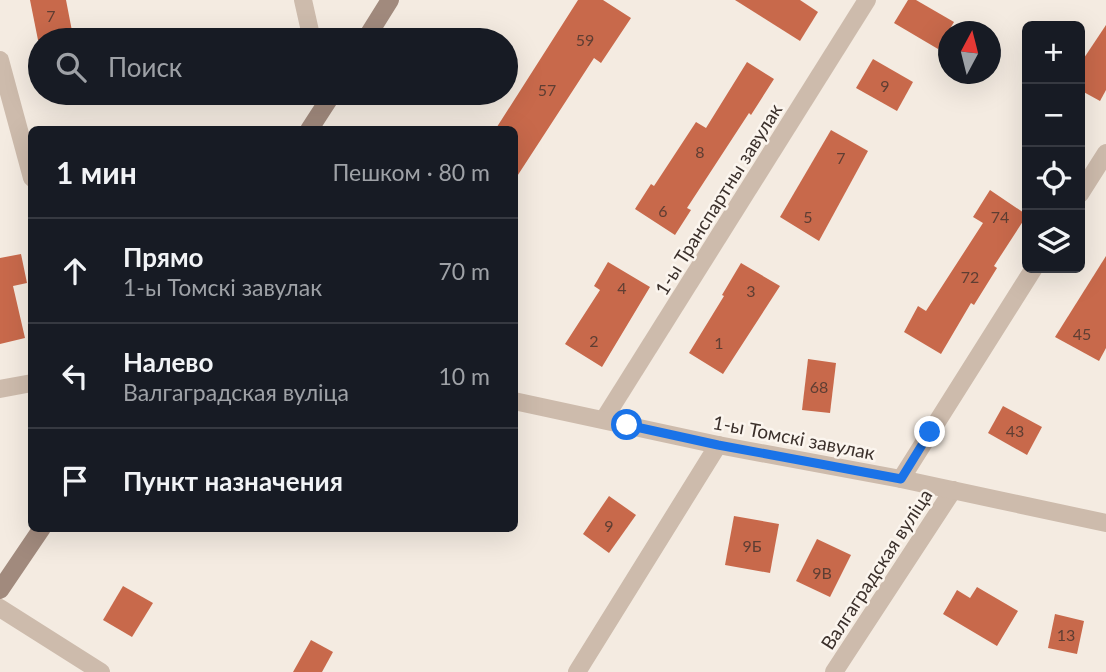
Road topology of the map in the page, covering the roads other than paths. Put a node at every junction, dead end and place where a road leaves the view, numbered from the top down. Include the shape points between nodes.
1 (303, 0) edge
2 (390, 0) edge
3 (867, 0) edge
4 (309, 28) edge
5 (372, 28) edge
6 (0, 60) edge
7 (323, 105) edge
8 (311, 126) edge
9 (1106, 153) edge
10 (28, 163) edge
11 (1085, 186) edge
12 (1031, 273) edge
13 (28, 384) edge
14 (0, 389) edge
15 (518, 402) edge
16 (604, 419) junction
17 (718, 445) junction
18 (901, 479) junction
19 (953, 490) junction
20 (1106, 523) edge
21 (39, 532) edge
22 (0, 590) edge
23 (0, 608) edge
24 (101, 672) edge
25 (576, 672) edge
26 (834, 672) edge

1 - 4 street
2 - 5 main road
3 - 16 street, 1-ы Транспартны завулак
6 - 10 street
7 - 8 main road
9 - 11 street
12 - 18 street, Валгаградская вуліца
13 - 14 street
15 - 16 street, 1-ы Томскі завулак
16 - 17 street, 1-ы Томскі завулак
17 - 18 street, 1-ы Томскі завулак
17 - 25 street
18 - 19 street, 1-ы Томскі завулак
19 - 20 street, 1-ы Томскі завулак
19 - 26 street, Валгаградская вуліца
21 - 22 main road
23 - 24 street

